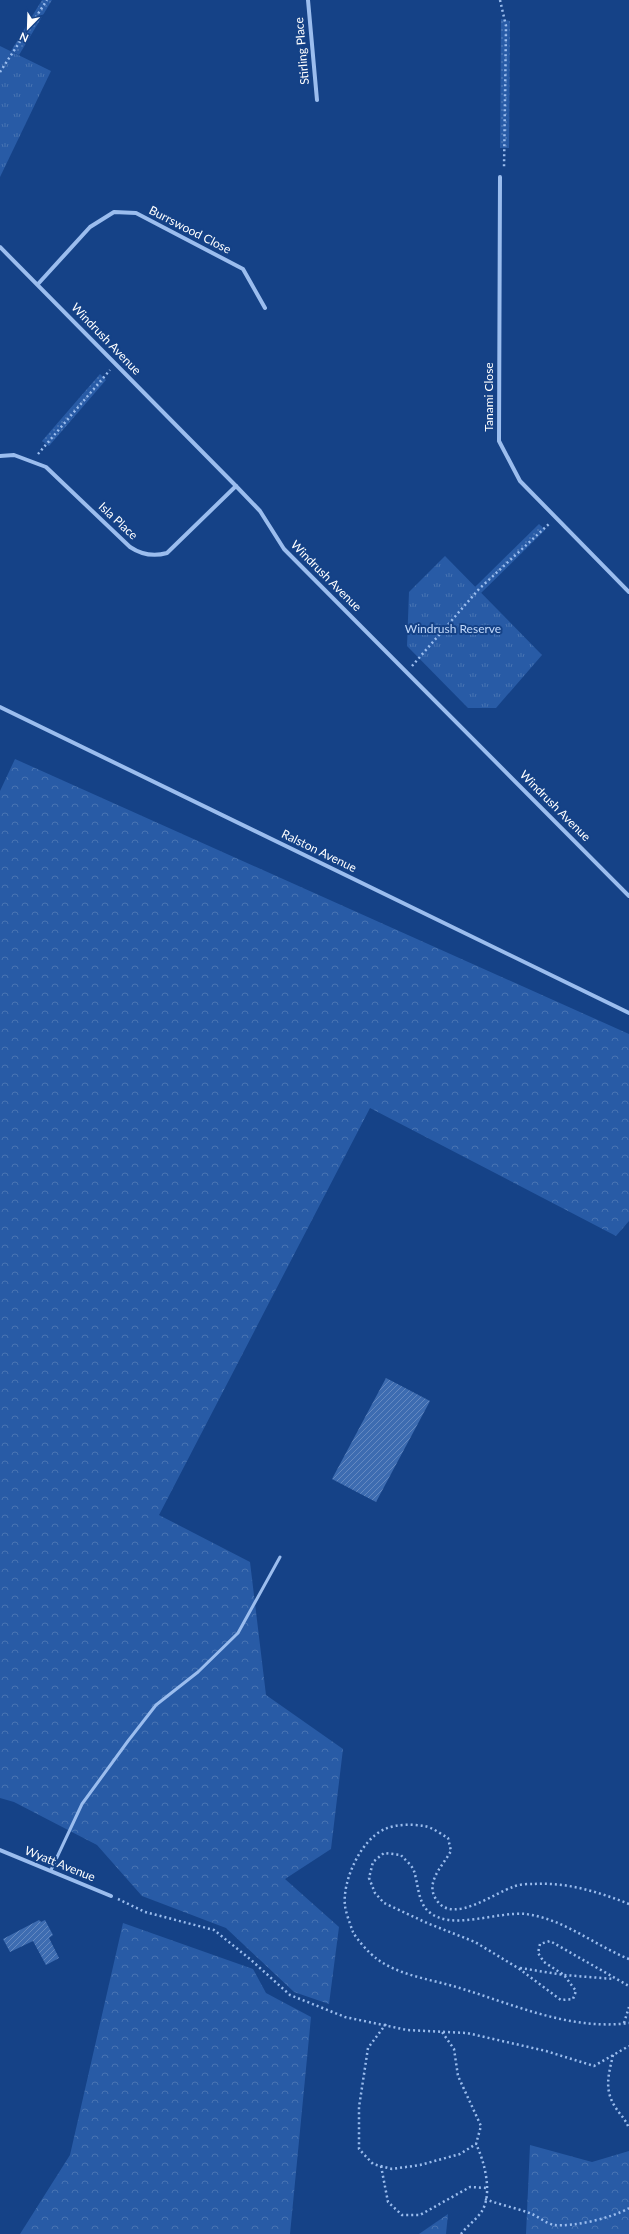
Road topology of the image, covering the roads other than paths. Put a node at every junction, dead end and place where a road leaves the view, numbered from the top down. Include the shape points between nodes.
1 (308, 0) edge
2 (317, 100) dead end
3 (500, 177) road end
4 (0, 247) edge
5 (38, 284) junction
6 (265, 308) dead end
7 (0, 456) edge
8 (236, 486) junction
9 (629, 592) edge
10 (0, 707) edge
11 (629, 896) edge
12 (629, 1013) edge
13 (280, 1557) dead end
14 (0, 1850) edge
15 (51, 1870) junction
16 (112, 1896) road end

1 - 2 street, Stirling Place
3 - 9 street, Tanami Close via 498,442 520,481
4 - 5 street, Windrush Avenue
5 - 6 street, Burrswood Close via 90,227 114,212 136,213 243,269
5 - 8 street, Windrush Avenue
7 - 8 street, Isla Place via 14,454 46,467 130,547 151,555 167,553
8 - 11 street, Windrush Avenue via 260,511 284,550
10 - 12 street, Ralston Avenue
13 - 15 lane via 238,1633 198,1672 156,1705 128,1741 82,1804
14 - 15 street, Wyatt Avenue
15 - 16 street, Wyatt Avenue

